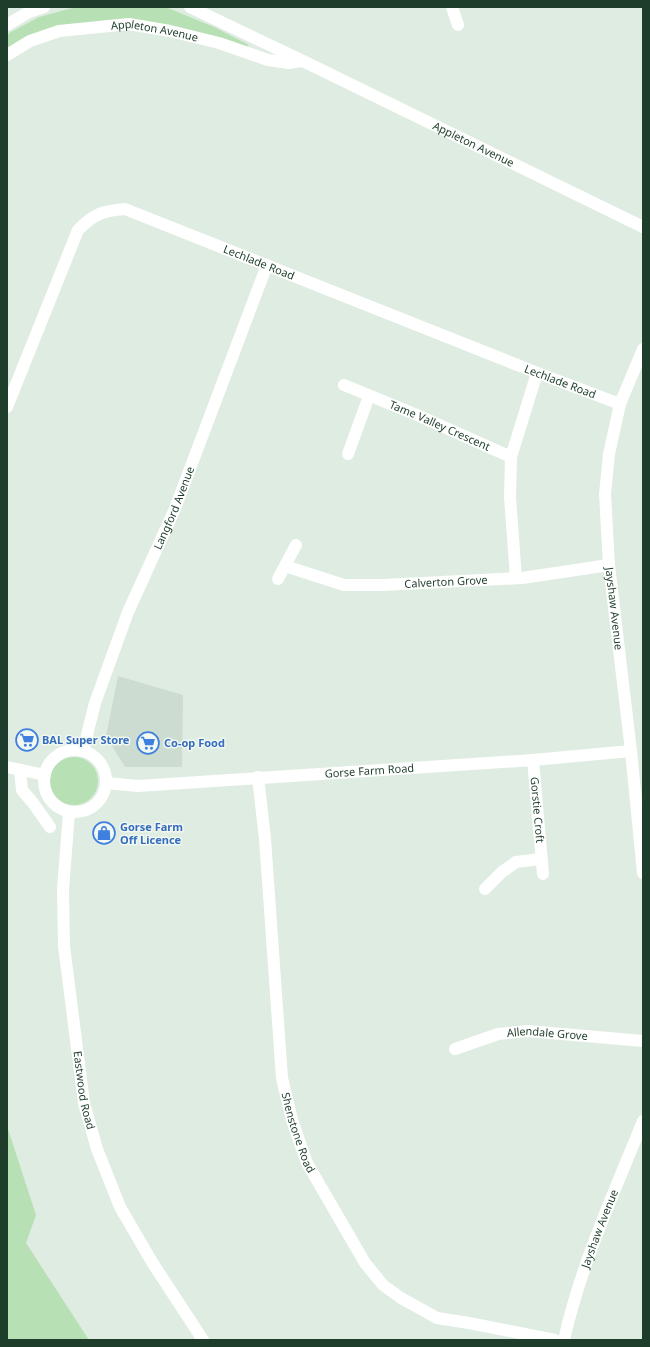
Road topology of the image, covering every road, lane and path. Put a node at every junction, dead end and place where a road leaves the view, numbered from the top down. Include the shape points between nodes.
1 (44, 7) edge
2 (190, 7) edge
3 (452, 7) edge
4 (7, 25) edge
5 (458, 25) dead end
6 (7, 55) edge
7 (303, 61) junction
8 (643, 227) edge
9 (267, 265) junction
10 (643, 349) edge
11 (537, 373) junction
12 (344, 386) dead end
13 (369, 396) junction
14 (620, 404) junction
15 (7, 407) edge
16 (348, 454) dead end
17 (511, 457) junction
18 (296, 545) dead end
19 (609, 565) junction
20 (285, 566) junction
21 (516, 578) junction
22 (278, 579) dead end
23 (83, 751) junction
24 (631, 751) junction
25 (533, 760) junction
26 (7, 766) edge
27 (20, 770) junction
28 (44, 775) junction
29 (258, 777) junction
30 (106, 783) junction
31 (69, 812) junction
32 (50, 827) dead end
33 (541, 859) junction
34 (643, 873) edge
35 (542, 874) dead end
36 (485, 889) dead end
37 (643, 1041) edge
38 (455, 1049) dead end
39 (643, 1121) edge
40 (203, 1340) edge
41 (555, 1340) edge
42 (564, 1340) edge

1 - 4 street
2 - 7 street, Appleton Avenue
3 - 5 street
6 - 7 street, Appleton Avenue via 30,41 59,31 129,24 218,43 268,60 289,63
7 - 8 street, Appleton Avenue
9 - 11 street, Lechlade Road
9 - 15 street, Lechlade Road via 126,209 108,211 90,218 78,230
9 - 23 street, Langford Avenue via 174,511 128,612 95,703
10 - 14 street, Jayshaw Avenue
11 - 14 street, Lechlade Road
11 - 17 street
12 - 13 street, Tame Valley Crescent
13 - 16 street
13 - 17 street, Tame Valley Crescent
14 - 19 street, Jayshaw Avenue via 608,454 605,494
17 - 21 street via 510,497
18 - 20 street
19 - 21 street, Calverton Grove
19 - 24 street, Jayshaw Avenue
20 - 21 street, Calverton Grove via 344,585
20 - 22 street
23 - 28 street via 63,752 48,765
23 - 30 street via 100,763 104,769
24 - 25 street, Gorse Farm Road
24 - 34 street, Jayshaw Avenue
25 - 29 street, Gorse Farm Road
25 - 33 street, Gorstie Croft
26 - 27 street
27 - 28 street
27 - 32 street via 22,790
28 - 31 street via 45,791 49,798 54,805
29 - 30 street, Gorse Farm Road via 138,786
29 - 41 street, Shenstone Road via 265,839 282,1078 292,1120 307,1163 366,1263 383,1285 401,1298 437,1318
30 - 31 street via 104,794 90,809
31 - 40 street, Eastwood Road via 63,890 64,946 84,1103 97,1149 120,1207
33 - 35 street, Gorstie Croft
33 - 36 street via 516,862
37 - 38 street, Allendale Grove via 528,1031 498,1034
39 - 42 street, Jayshaw Avenue via 585,1268 568,1318

